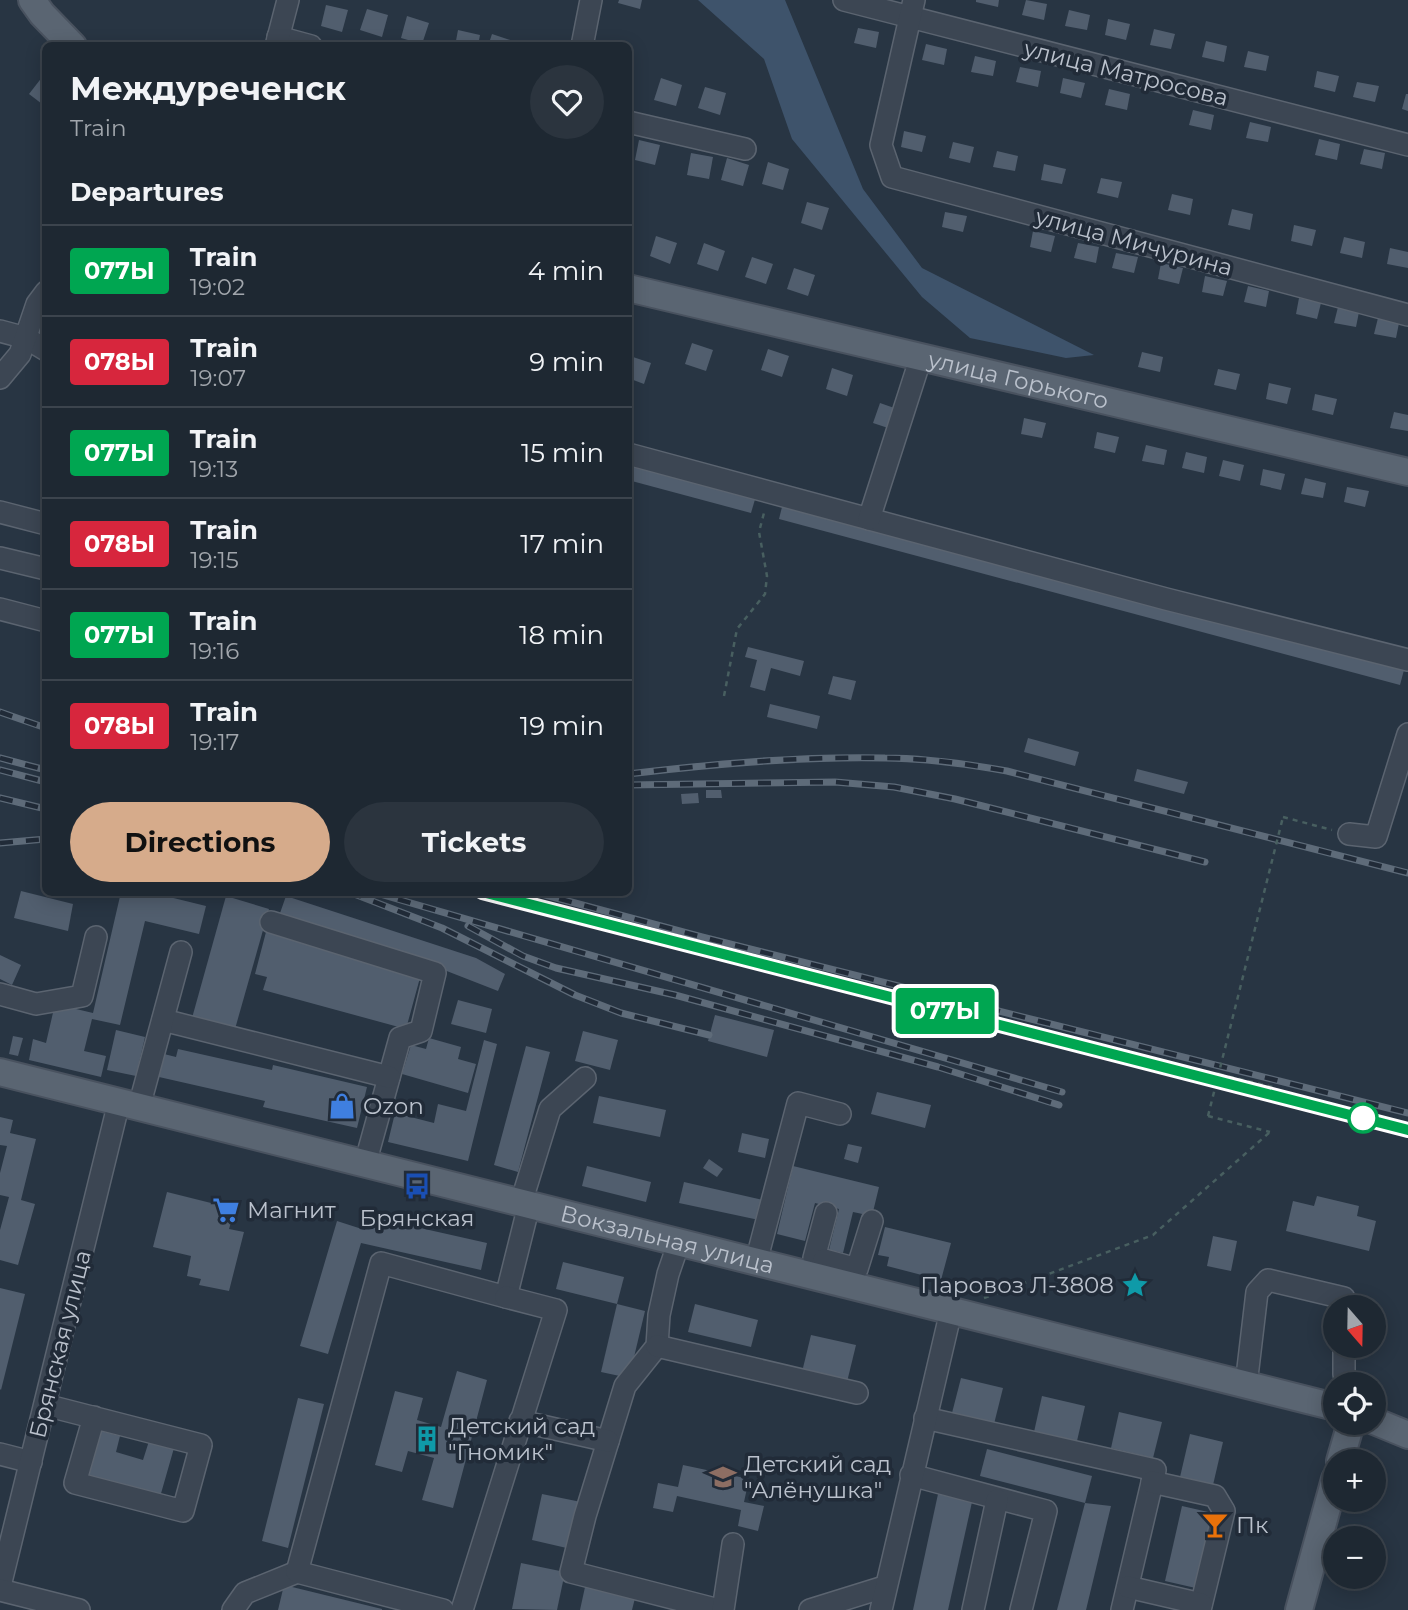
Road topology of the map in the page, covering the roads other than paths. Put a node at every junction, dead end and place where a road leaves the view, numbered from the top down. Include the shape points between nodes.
1 (32, 0) edge
2 (288, 0) edge
3 (591, 0) edge
4 (844, 0) edge
5 (912, 9) edge
6 (277, 41) edge
7 (69, 42) edge
8 (583, 42) edge
9 (632, 123) edge
10 (1408, 145) edge
11 (744, 149) dead end
12 (632, 289) edge
13 (42, 297) edge
14 (1408, 315) edge
15 (0, 331) edge
16 (26, 338) junction
17 (42, 348) edge
18 (921, 357) junction
19 (0, 379) edge
20 (632, 455) edge
21 (1408, 472) edge
22 (0, 512) edge
23 (869, 519) junction
24 (42, 523) edge
25 (0, 558) edge
26 (42, 568) edge
27 (0, 608) edge
28 (42, 620) edge
29 (1408, 660) edge
30 (1408, 734) edge
31 (1349, 834) road end
32 (271, 922) dead end
33 (96, 937) dead end
34 (181, 952) dead end
35 (0, 994) edge
36 (163, 1020) junction
37 (0, 1072) edge
38 (389, 1077) junction
39 (585, 1077) dead end
40 (129, 1105) junction
41 (839, 1114) dead end
42 (365, 1164) junction
43 (525, 1204) junction
44 (826, 1213) dead end
45 (872, 1221) dead end
46 (678, 1242) junction
47 (756, 1262) junction
48 (821, 1269) junction
49 (1331, 1295) edge
50 (506, 1297) junction
51 (951, 1311) junction
52 (657, 1346) junction
53 (1246, 1385) junction
54 (858, 1393) dead end
55 (1323, 1404) edge
56 (45, 1405) junction
57 (94, 1417) junction
58 (925, 1418) junction
59 (520, 1421) junction
60 (1386, 1426) edge
61 (1408, 1435) edge
62 (608, 1441) junction
63 (0, 1454) edge
64 (31, 1462) junction
65 (911, 1475) junction
66 (1152, 1482) junction
67 (997, 1500) junction
68 (1326, 1512) edge
69 (733, 1544) dead end
70 (298, 1572) junction
71 (884, 1587) junction
72 (1128, 1587) junction
73 (0, 1588) edge
74 (1201, 1607) edge
75 (79, 1610) edge
76 (233, 1610) edge
77 (443, 1610) edge
78 (462, 1610) edge
79 (721, 1610) edge
80 (810, 1610) edge
81 (881, 1610) edge
82 (973, 1610) edge
83 (1021, 1610) edge
84 (1122, 1610) edge
85 (1300, 1610) edge

1 - 7 main road
2 - 6 street
3 - 8 street
4 - 5 street, улица Матросова
5 - 10 street, улица Матросова
5 - 14 street, улица Мичурина via 881,145 892,177
9 - 11 street
12 - 18 main road, улица Горького
13 - 16 street
15 - 16 street
16 - 17 street
16 - 19 street via 20,354
18 - 21 main road, улица Горького
18 - 23 street
20 - 23 street
22 - 24 street
23 - 29 street
25 - 26 street
27 - 28 street
30 - 31 street via 1376,837
32 - 38 street via 435,973 421,1031 400,1038
33 - 35 street via 82,996 36,1004
34 - 36 street, Брянская улица
36 - 38 street
36 - 40 street, Брянская улица
37 - 40 main road, Вокзальная улица
38 - 42 street
39 - 43 street via 550,1109
40 - 42 main road, Вокзальная улица
40 - 56 street, Брянская улица
41 - 47 street via 798,1103
42 - 43 main road, Вокзальная улица
43 - 46 main road, Вокзальная улица
43 - 50 street
44 - 48 street via 814,1258
45 - 48 street via 857,1269
46 - 47 main road, Вокзальная улица
46 - 52 street via 659,1315
47 - 48 main road, Вокзальная улица
48 - 51 main road, Вокзальная улица
49 - 53 street via 1268,1280 1257,1292
50 - 59 street via 556,1310
50 - 70 street via 382,1263
51 - 53 main road, Вокзальная улица
51 - 58 street
52 - 54 street
52 - 62 street via 625,1386
53 - 55 main road, Вокзальная улица
56 - 57 street
56 - 64 street, Брянская улица
57 - 57 street via 201,1445 183,1511 75,1483
58 - 65 street
58 - 66 street via 1155,1469
59 - 62 street
59 - 78 street
60 - 61 main road
62 - 79 street via 571,1572
63 - 64 street
64 - 73 street, Брянская улица
65 - 67 street
65 - 71 street
66 - 72 street
66 - 74 street via 1215,1496 1224,1511
67 - 82 street
67 - 83 street via 1046,1511
68 - 85 main road
69 - 79 street
70 - 76 street via 245,1593
70 - 77 street
71 - 80 street
71 - 81 street
72 - 74 street
72 - 84 street
73 - 75 street

